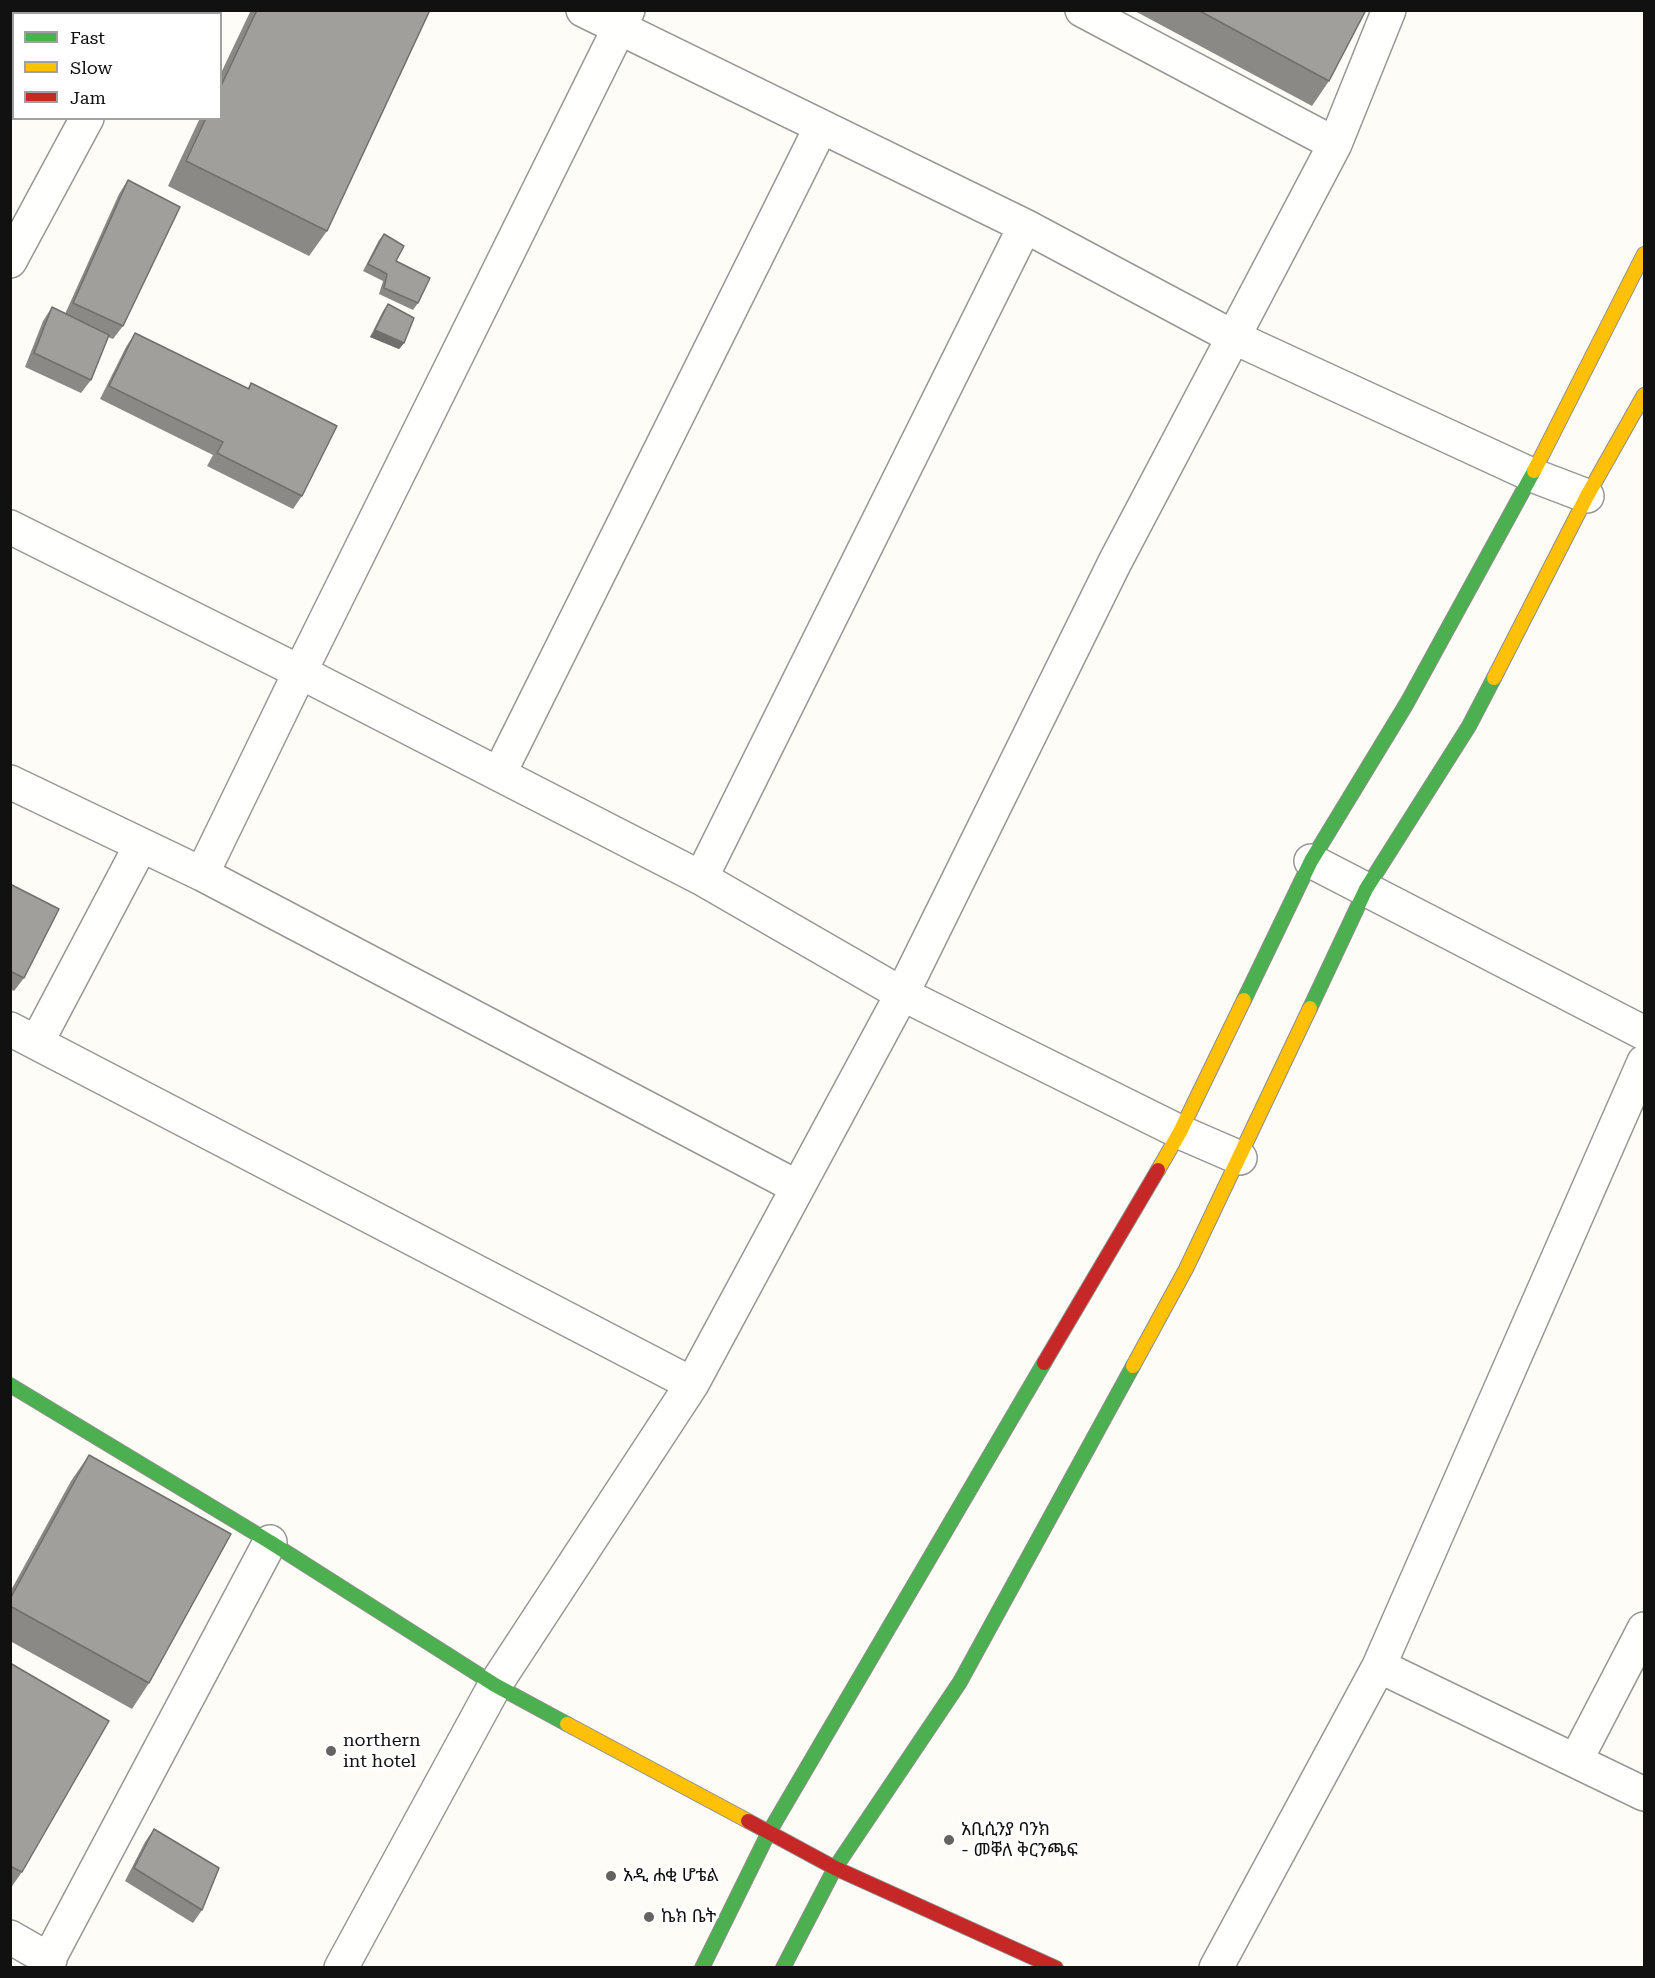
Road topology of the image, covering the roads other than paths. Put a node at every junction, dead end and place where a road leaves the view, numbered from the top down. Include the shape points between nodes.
1 (583, 10) edge
2 (1082, 10) edge
3 (1389, 10) edge
4 (624, 20) edge
5 (86, 120) edge
6 (821, 127) junction
7 (1335, 144) junction
8 (1025, 226) junction
9 (1644, 254) edge
10 (10, 261) edge
11 (1233, 337) junction
12 (1644, 395) edge
13 (1532, 475) junction
14 (1587, 496) junction
15 (10, 527) edge
16 (300, 672) junction
17 (499, 774) junction
18 (10, 782) edge
19 (141, 845) junction
20 (1311, 861) junction
21 (202, 874) junction
22 (701, 878) junction
23 (1366, 889) junction
24 (902, 994) junction
25 (1644, 1033) edge
26 (24, 1036) edge
27 (1644, 1062) edge
28 (1180, 1132) junction
29 (1240, 1158) junction
30 (797, 1187) junction
31 (692, 1384) junction
32 (10, 1385) edge
33 (270, 1542) junction
34 (1644, 1629) edge
35 (1379, 1665) junction
36 (495, 1685) junction
37 (1576, 1760) junction
38 (1644, 1794) edge
39 (768, 1834) junction
40 (835, 1868) junction
41 (10, 1937) edge
42 (47, 1964) edge
43 (341, 1968) edge
44 (702, 1968) edge
45 (783, 1968) edge
46 (1056, 1968) edge
47 (1216, 1968) edge

1 - 4 street
2 - 7 street
3 - 7 street
4 - 6 street
4 - 16 street
5 - 10 street
6 - 8 street
6 - 17 street
7 - 11 street
8 - 11 street
8 - 22 street
9 - 13 street
11 - 13 street
11 - 24 street via 1116,562
12 - 14 street
13 - 14 street
13 - 20 street via 1407,703
14 - 23 street via 1469,726
15 - 16 street
16 - 17 street
16 - 21 street
17 - 22 street
18 - 19 street
19 - 21 street
19 - 26 street
20 - 23 street
20 - 28 street
21 - 30 street
22 - 24 street
23 - 25 street
23 - 29 street
24 - 28 street
24 - 30 street
26 - 31 street
27 - 35 street
28 - 29 street
28 - 39 street
29 - 40 street via 1186,1269 960,1682
30 - 31 street
31 - 36 street
32 - 33 street
33 - 36 street
33 - 42 street
34 - 37 street
35 - 37 street
35 - 47 street
36 - 39 street
36 - 43 street
37 - 38 street
39 - 40 street
39 - 44 street
40 - 45 street
40 - 46 street
41 - 42 street

